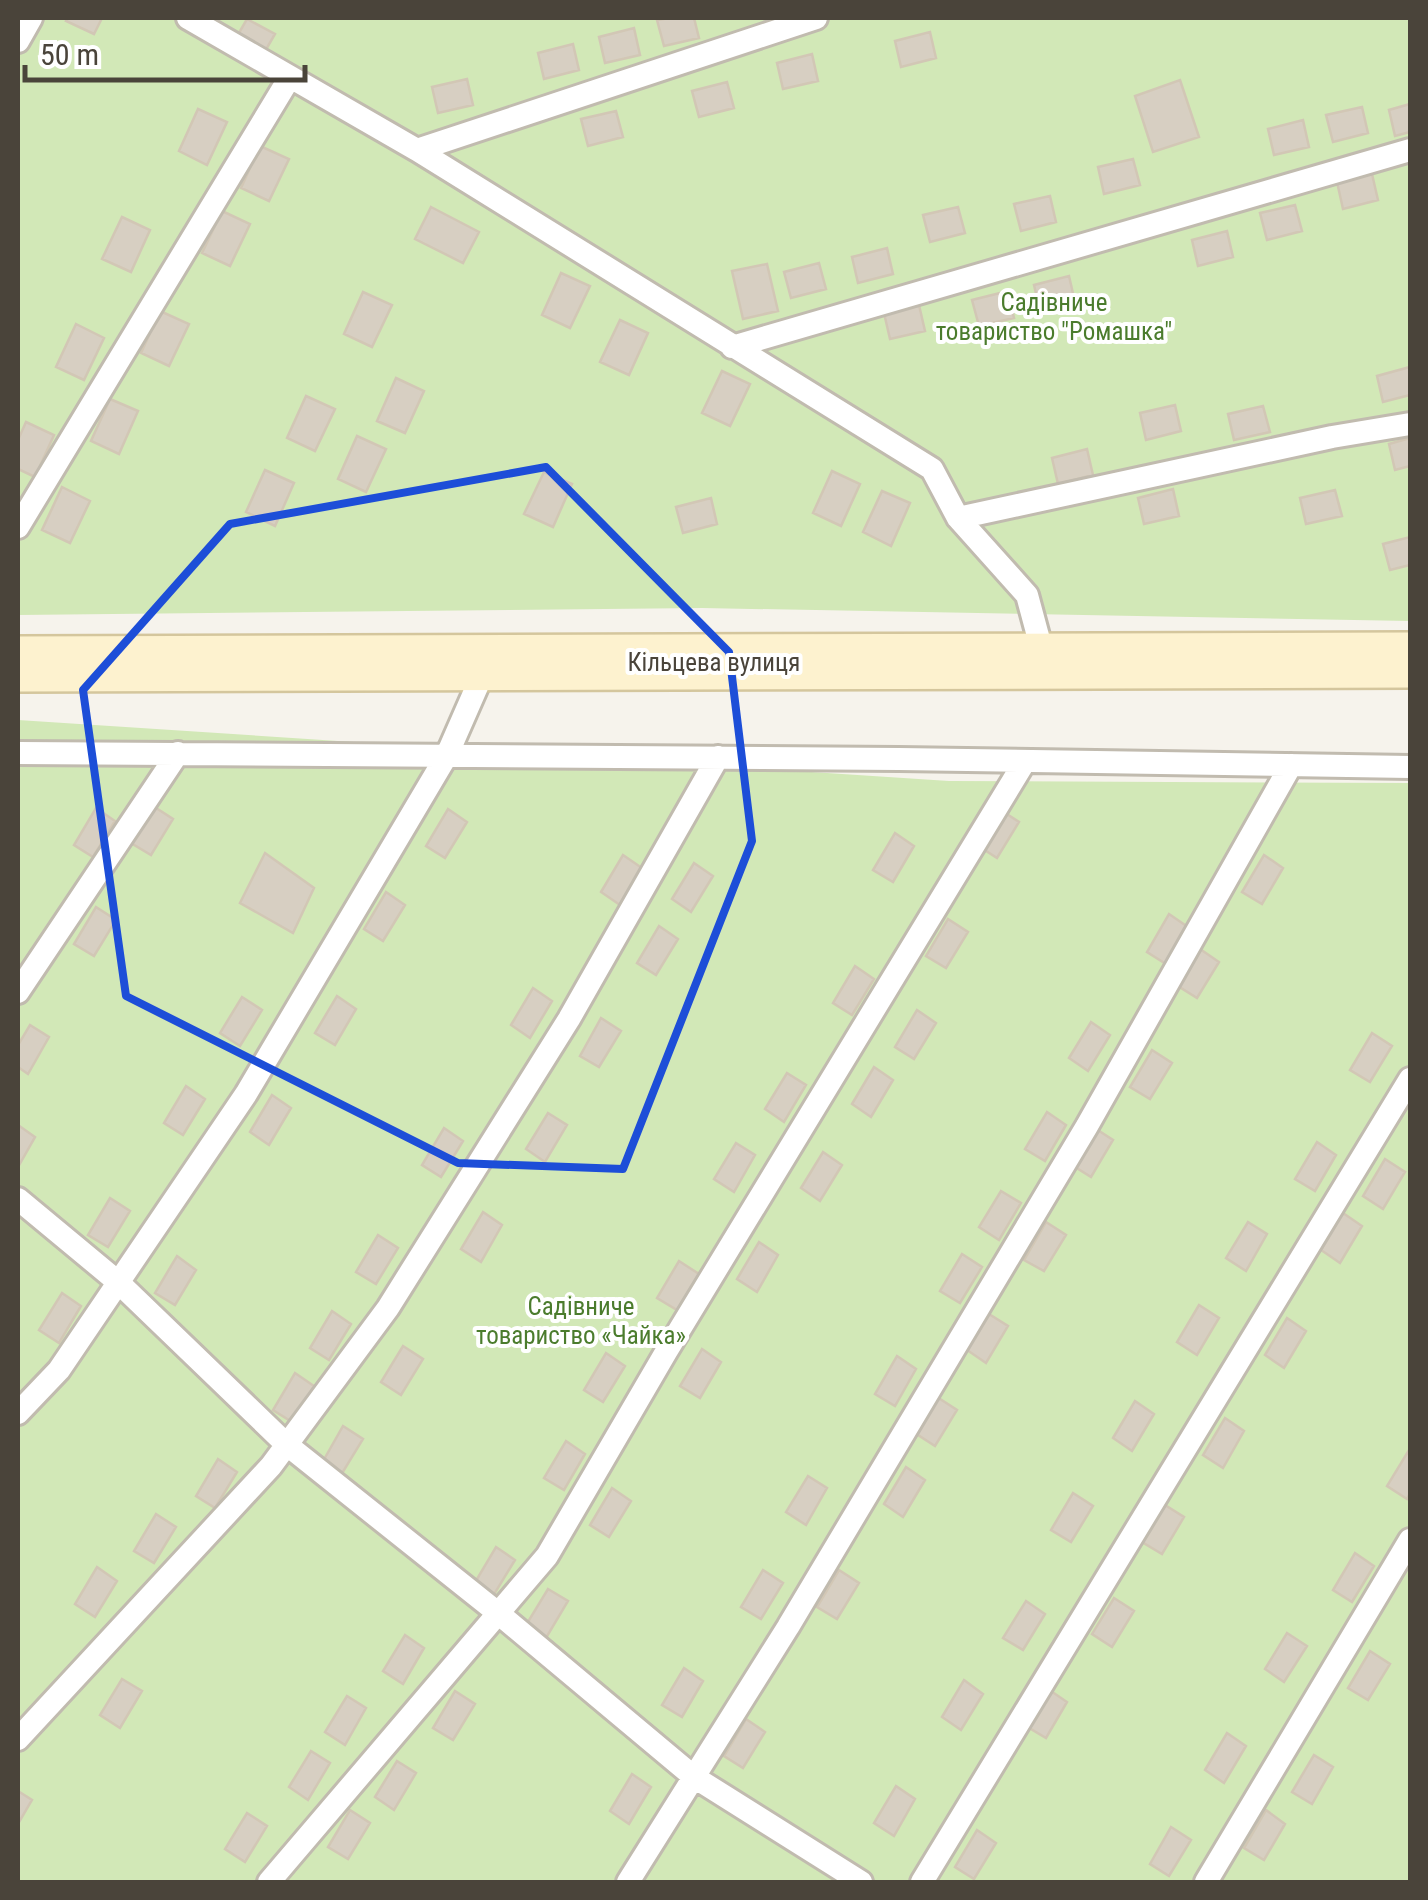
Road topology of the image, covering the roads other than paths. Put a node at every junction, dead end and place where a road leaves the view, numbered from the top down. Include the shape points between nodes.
1 (32, 18) edge
2 (188, 18) edge
3 (816, 18) edge
4 (18, 40) edge
5 (290, 76) junction
6 (417, 150) junction
7 (1410, 150) edge
8 (732, 347) junction
9 (1410, 424) edge
10 (958, 518) junction
11 (18, 526) edge
12 (1410, 660) edge
13 (1044, 662) junction
14 (488, 663) junction
15 (18, 664) edge
16 (18, 753) edge
17 (178, 753) junction
18 (447, 756) junction
19 (718, 757) junction
20 (1025, 760) junction
21 (1291, 765) junction
22 (1410, 767) edge
23 (18, 992) edge
24 (1410, 1079) edge
25 (18, 1199) edge
26 (118, 1282) junction
27 (18, 1413) edge
28 (286, 1444) junction
29 (1410, 1540) edge
30 (498, 1614) junction
31 (18, 1739) edge
32 (694, 1777) junction
33 (269, 1882) edge
34 (628, 1882) edge
35 (861, 1882) edge
36 (922, 1882) edge
37 (1206, 1882) edge

1 - 4 lane
2 - 5 lane
3 - 6 lane
5 - 6 lane
5 - 11 lane
6 - 8 lane
7 - 8 lane
8 - 10 lane via 932,470
9 - 10 lane
10 - 13 lane via 1027,595
12 - 13 main road, Кільцева вулиця
13 - 14 main road, Кільцева вулиця
14 - 15 main road, Кільцева вулиця
14 - 18 lane
16 - 17 lane
17 - 18 lane
17 - 23 lane
18 - 19 lane
18 - 26 lane via 246,1094
19 - 20 lane
19 - 28 lane via 570,1019 388,1308
20 - 21 lane
20 - 30 lane via 547,1556
21 - 22 lane
21 - 32 lane via 1087,1126
24 - 36 lane
25 - 26 lane
26 - 27 lane via 58,1370
26 - 28 lane
28 - 30 lane
28 - 31 lane
29 - 37 lane
30 - 32 lane
30 - 33 lane
32 - 34 lane
32 - 35 lane

